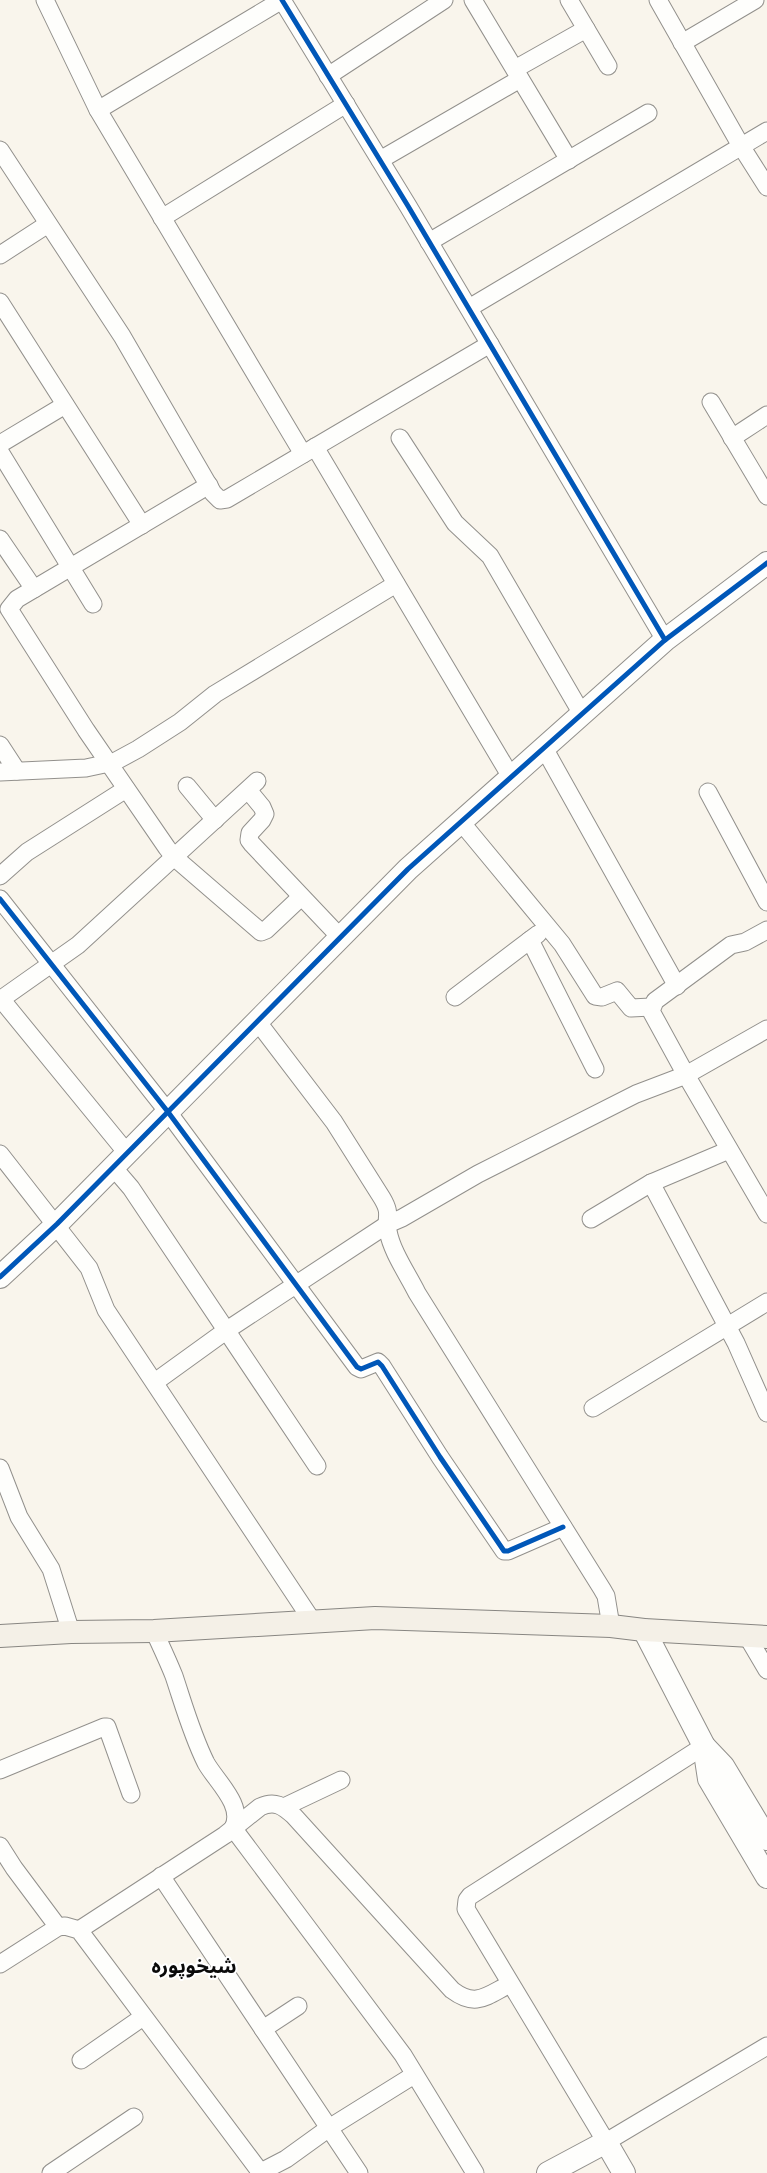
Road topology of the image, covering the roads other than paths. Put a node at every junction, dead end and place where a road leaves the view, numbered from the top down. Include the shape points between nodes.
1 (45, 0) edge
2 (282, 0) edge
3 (444, 0) edge
4 (473, 0) edge
5 (569, 0) edge
6 (658, 0) edge
7 (755, 0) edge
8 (586, 29) junction
9 (682, 43) junction
10 (608, 66) dead end
11 (518, 74) junction
12 (328, 76) junction
13 (346, 104) junction
14 (98, 110) junction
15 (648, 113) dead end
16 (767, 131) edge
17 (741, 146) junction
18 (0, 150) edge
19 (380, 160) junction
20 (569, 160) junction
21 (767, 187) edge
22 (162, 218) junction
23 (48, 224) junction
24 (429, 242) junction
25 (0, 256) edge
26 (0, 302) edge
27 (469, 308) junction
28 (490, 344) junction
29 (711, 402) dead end
30 (65, 405) junction
31 (767, 415) edge
32 (400, 438) dead end
33 (732, 438) junction
34 (0, 444) edge
35 (309, 451) junction
36 (0, 452) edge
37 (209, 485) junction
38 (767, 496) edge
39 (142, 525) junction
40 (0, 539) edge
41 (767, 563) edge
42 (70, 567) junction
43 (396, 584) junction
44 (34, 589) junction
45 (94, 604) dead end
46 (665, 640) junction
47 (582, 714) junction
48 (0, 745) edge
49 (544, 748) junction
50 (108, 763) junction
51 (17, 771) junction
52 (0, 772) edge
53 (511, 777) junction
54 (187, 786) dead end
55 (126, 789) junction
56 (708, 792) dead end
57 (215, 820) junction
58 (460, 822) junction
59 (174, 857) junction
60 (0, 876) edge
61 (301, 897) junction
62 (0, 899) edge
63 (767, 902) edge
64 (548, 926) junction
65 (767, 930) edge
66 (340, 937) junction
67 (530, 940) junction
68 (50, 964) junction
69 (677, 986) junction
70 (455, 997) dead end
71 (1, 999) edge
72 (651, 1007) junction
73 (257, 1021) junction
74 (767, 1029) edge
75 (595, 1069) dead end
76 (686, 1075) junction
77 (168, 1112) junction
78 (729, 1150) junction
79 (0, 1154) edge
80 (120, 1160) junction
81 (651, 1183) junction
82 (767, 1214) edge
83 (591, 1219) dead end
84 (57, 1224) junction
85 (388, 1224) junction
86 (0, 1277) edge
87 (295, 1284) junction
88 (767, 1302) edge
89 (727, 1326) junction
90 (227, 1330) junction
91 (155, 1382) junction
92 (593, 1408) dead end
93 (767, 1413) edge
94 (318, 1466) dead end
95 (0, 1468) edge
96 (563, 1527) junction
97 (313, 1622) junction
98 (611, 1626) junction
99 (644, 1630) junction
100 (154, 1631) junction
101 (71, 1632) junction
102 (0, 1636) edge
103 (757, 1636) edge
104 (767, 1670) edge
105 (704, 1746) junction
106 (0, 1770) edge
107 (341, 1780) dead end
108 (131, 1794) dead end
109 (284, 1807) junction
110 (233, 1828) junction
111 (767, 1839) edge
112 (0, 1846) edge
113 (161, 1876) junction
114 (767, 1877) edge
115 (58, 1928) junction
116 (79, 1930) junction
117 (0, 1964) edge
118 (510, 1984) junction
119 (298, 2006) dead end
120 (143, 2017) junction
121 (263, 2029) junction
122 (767, 2046) edge
123 (81, 2060) dead end
124 (414, 2075) junction
125 (134, 2117) dead end
126 (329, 2128) junction
127 (606, 2142) junction
128 (51, 2173) edge
129 (260, 2173) edge
130 (359, 2173) edge
131 (475, 2173) edge
132 (548, 2173) edge
133 (624, 2173) edge

1 - 14 street
2 - 12 street
2 - 14 street
3 - 12 street
4 - 11 street
5 - 8 street
6 - 9 street
7 - 9 street
8 - 10 street
8 - 11 street
9 - 17 street
11 - 19 street
11 - 20 street
12 - 13 street
13 - 19 street
13 - 22 street
14 - 22 street
15 - 20 street
16 - 17 street
17 - 21 street
17 - 27 street
18 - 23 street
19 - 24 street
20 - 24 street
22 - 35 street
23 - 25 street
23 - 37 street via 122,336
24 - 27 street
26 - 30 street
27 - 28 street
28 - 35 street
28 - 46 street
29 - 33 street
30 - 34 street
30 - 39 street
31 - 33 street
32 - 47 street via 455,522 490,556
33 - 38 street
35 - 37 street via 227,500 218,499
35 - 43 street
36 - 42 street
37 - 39 street
39 - 42 street
40 - 44 street
41 - 46 street
42 - 44 street
42 - 45 street
43 - 50 street via 215,694 180,722 138,749
43 - 53 street
44 - 50 street via 13,602 9,609 10,613
46 - 47 street
47 - 49 street
48 - 51 street
49 - 53 street
49 - 69 street
50 - 51 street via 86,768
50 - 55 street
51 - 52 street
53 - 58 street
54 - 57 street
55 - 59 street
55 - 60 street via 27,852
56 - 63 street
57 - 59 street
57 - 61 street via 252,785 265,814 250,833 249,840
58 - 64 street
58 - 66 street via 408,869
59 - 61 street via 261,932
59 - 68 street via 78,945
61 - 66 street
62 - 68 street
64 - 67 street
64 - 72 street via 596,996 602,998 617,991 631,1008
65 - 69 street via 745,942 731,945
66 - 73 street
67 - 70 street
67 - 75 street
68 - 71 street
68 - 77 street
69 - 72 street via 655,1001
71 - 80 street
72 - 76 street
73 - 77 street
73 - 85 street via 334,1122 387,1206
74 - 76 street
76 - 78 street
76 - 85 street via 636,1094 478,1174
77 - 80 street
77 - 87 street
78 - 81 street
78 - 82 street
79 - 84 street
80 - 84 street
80 - 90 street via 131,1188
81 - 83 street
81 - 89 street
84 - 86 street
84 - 91 street via 89,1268 106,1310
85 - 87 street
85 - 96 street via 392,1244 430,1315
87 - 90 street
87 - 96 street via 360,1370 378,1362 382,1366 504,1551
88 - 89 street
89 - 92 street
89 - 93 street
90 - 91 street
90 - 94 street
91 - 97 street
95 - 101 street via 19,1517 51,1569
96 - 98 street via 606,1596
97 - 98 main road via 375,1618
97 - 100 main road
98 - 99 main road
99 - 103 main road
99 - 105 street
100 - 101 main road
100 - 110 street via 174,1676 188,1722 207,1764 234,1808 236,1818
101 - 102 main road
103 - 104 street
105 - 111 street via 723,1766
105 - 114 street via 709,1779
105 - 118 street via 470,1896 466,1904 468,1915
106 - 108 street via 108,1727
107 - 109 street
109 - 110 street via 276,1803 266,1804
109 - 118 street via 452,1990 468,2000 478,1999
110 - 113 street
110 - 124 street via 403,2055
112 - 115 street
113 - 116 street
113 - 121 street
115 - 116 street via 65,1926
115 - 117 street
116 - 120 street
118 - 127 street
119 - 121 street
120 - 123 street
120 - 129 street
121 - 126 street
122 - 127 street
124 - 126 street
124 - 131 street
125 - 128 street
126 - 129 street via 286,2159
126 - 130 street
127 - 132 street
127 - 133 street

